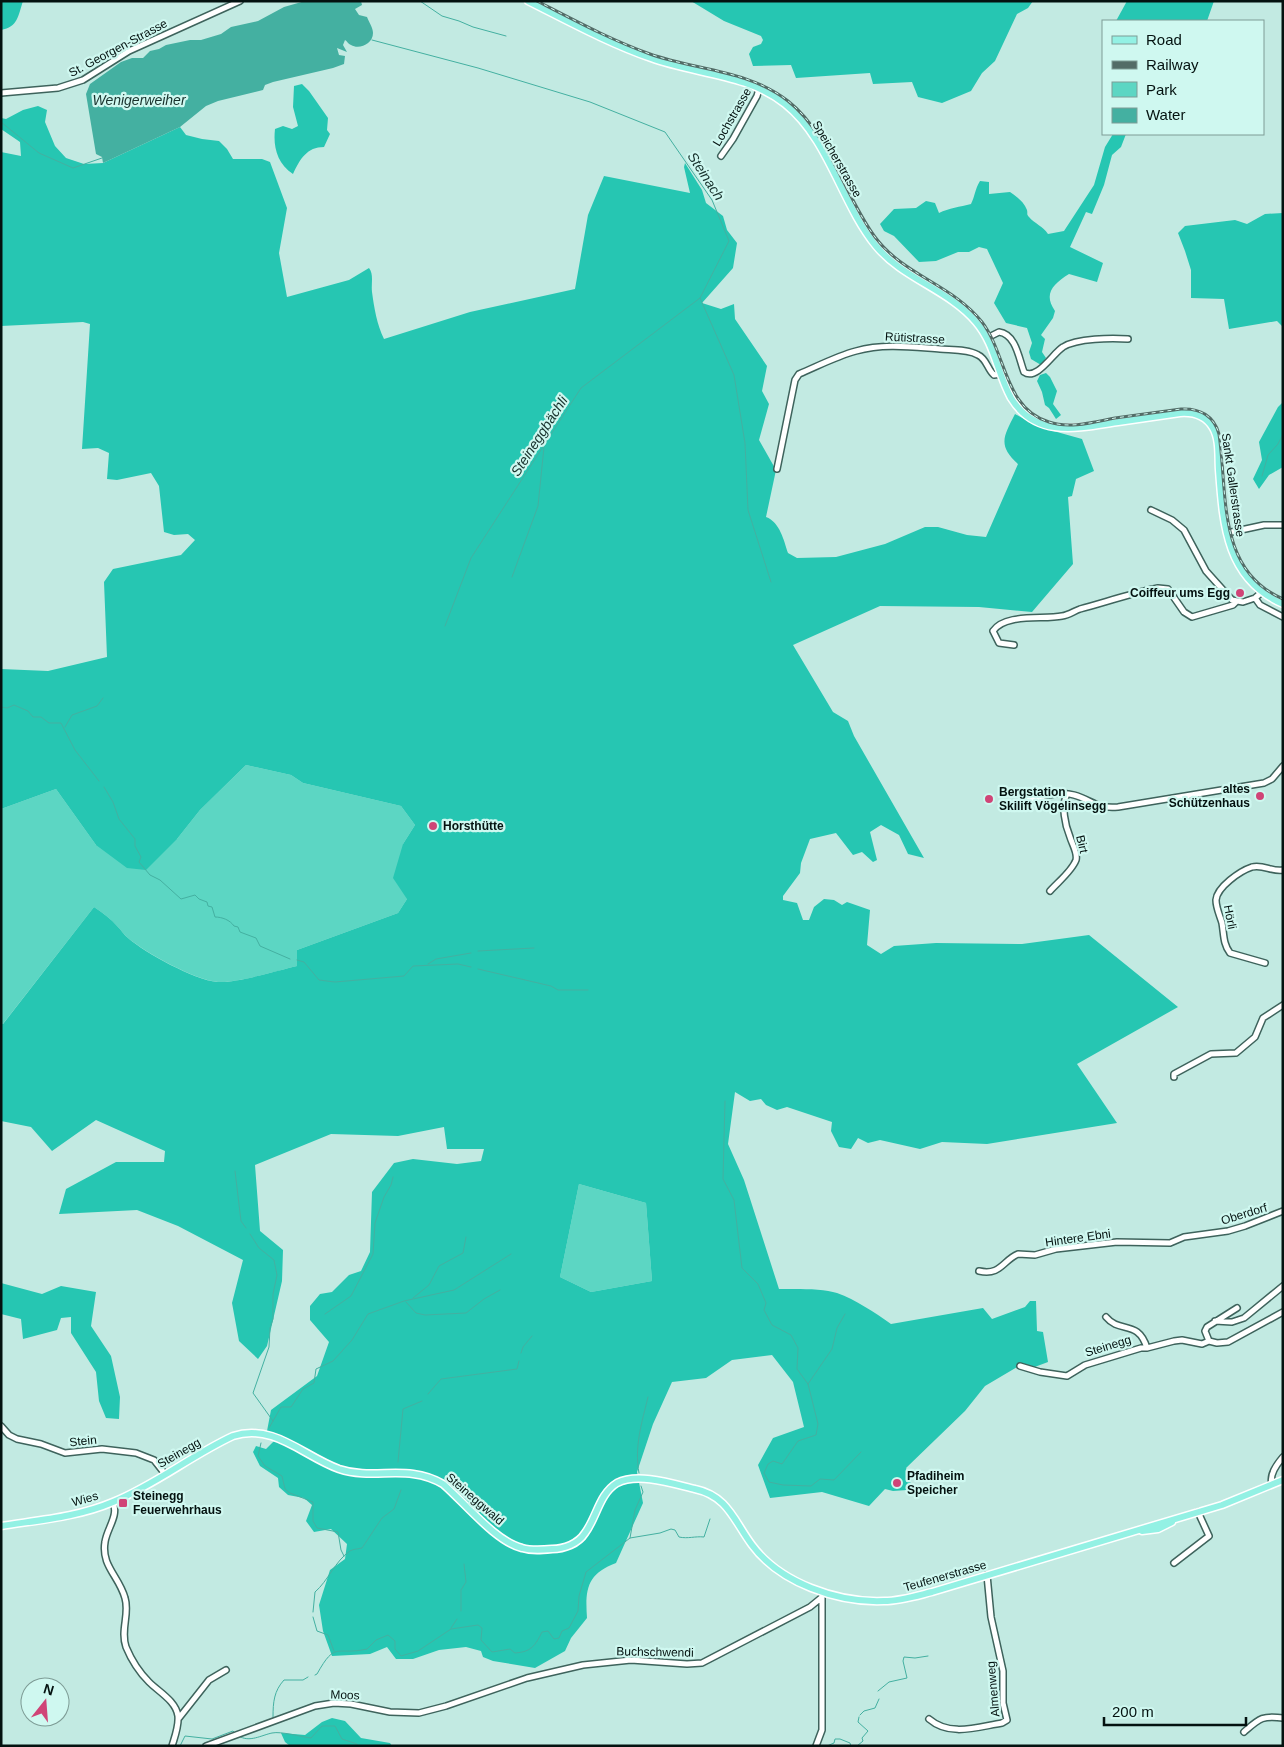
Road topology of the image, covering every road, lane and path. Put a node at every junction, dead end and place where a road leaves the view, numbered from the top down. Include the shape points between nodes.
1 (240, 1) edge
2 (528, 1) edge
3 (759, 89) junction
4 (1, 93) edge
5 (721, 156) dead end
6 (987, 338) junction
7 (1128, 339) dead end
8 (1002, 374) junction
9 (1048, 426) joint
10 (777, 470) dead end
11 (1151, 510) dead end
12 (1283, 525) edge
13 (1227, 533) junction
14 (1262, 592) junction
15 (1255, 598) junction
16 (1236, 602) junction
17 (1283, 604) edge
18 (1283, 617) edge
19 (1014, 645) dead end
20 (1283, 766) edge
21 (1067, 794) junction
22 (1024, 801) dead end
23 (1283, 870) edge
24 (1050, 891) dead end
25 (1265, 963) dead end
26 (1283, 1005) edge
27 (1174, 1077) dead end
28 (1283, 1211) edge
29 (1184, 1237) joint
30 (979, 1271) dead end
31 (1283, 1286) edge
32 (1237, 1308) dead end
33 (1283, 1312) edge
34 (1106, 1317) dead end
35 (1215, 1321) junction
36 (1208, 1342) junction
37 (1147, 1348) junction
38 (1020, 1366) dead end
39 (1, 1426) edge
40 (259, 1433) joint
41 (1283, 1457) edge
42 (165, 1474) junction
43 (1283, 1480) edge
44 (618, 1483) joint
45 (1272, 1484) junction
46 (113, 1502) junction
47 (1198, 1512) junction
48 (1, 1526) edge
49 (1174, 1563) dead end
50 (987, 1575) junction
51 (822, 1595) junction
52 (226, 1670) dead end
53 (419, 1713) joint
54 (178, 1718) junction
55 (929, 1718) dead end
56 (1283, 1718) edge
57 (1244, 1732) dead end
58 (172, 1746) edge
59 (206, 1746) edge
60 (816, 1746) edge

1 - 4 street, St. Georgen-Strasse via 129,51 83,80 58,88
2 - 3 main road, Speicherstrasse via 631,51
3 - 5 street, Lochstrasse
3 - 6 main road, Speicherstrasse via 784,104 808,128 863,227 886,256 908,274 963,308
6 - 7 street via 1000,332 1009,336 1024,372 1028,374 1043,366 1067,345 1108,337
6 - 8 main road, Speicherstrasse
8 - 9 main road, Speicherstrasse via 1016,404 1032,419
8 - 10 street, Rütistrasse via 994,375 982,357 970,352 896,345 856,351 799,374 794,380
9 - 13 main road, Sankt Gallerstrasse via 1071,429 1180,413 1199,415 1208,422 1216,437
11 - 16 street via 1184,530 1206,571
12 - 13 street via 1264,525
13 - 14 main road, Sankt Gallerstrasse via 1236,561
14 - 15 street
14 - 17 main road, Sankt Gallerstrasse
15 - 16 street
15 - 18 street via 1260,605
16 - 19 street via 1192,616 1184,612 1168,589 1158,588 1061,617 1007,622 992,631 999,643
20 - 21 street via 1264,783 1118,807 1100,806
21 - 22 street via 1049,794
21 - 24 street, Birt via 1064,808 1076,860
23 - 25 street, Hörli via 1249,868 1226,883 1216,900 1223,937 1230,953
26 - 27 street via 1263,1018 1256,1037 1236,1053 1211,1054 1174,1074
28 - 29 street, Oberdorf via 1245,1226
29 - 30 street, Hintere Ebni via 1170,1243 1117,1242 1056,1249 1035,1255 1018,1254 998,1269
31 - 35 street via 1244,1318 1232,1322
32 - 35 street
33 - 36 street, Steinegg via 1228,1342
34 - 37 street, Steinegg via 1114,1324 1140,1333
35 - 36 street via 1205,1331
36 - 37 street, Steinegg via 1182,1340
37 - 38 street, Steinegg via 1085,1365 1067,1376
39 - 42 street, Stein via 17,1439 64,1453 102,1449 136,1453 154,1460
40 - 42 main road, Steinegg via 233,1436
40 - 44 main road, Steineggwald via 280,1438 349,1472 419,1474 432,1478 443,1484 501,1538 522,1548 556,1549 575,1543 585,1533 604,1495
41 - 45 street via 1272,1475
42 - 46 main road, Steinegg
43 - 45 main road, Teufenerstrasse
44 - 51 main road, Teufenerstrasse via 646,1479 716,1496 767,1562
45 - 47 main road, Teufenerstrasse
46 - 48 main road, Wies via 80,1513
46 - 54 street, Wies via 116,1511 105,1541 105,1562 125,1596 123,1638 139,1671 173,1703
47 - 49 street via 1209,1536
47 - 50 main road, Teufenerstrasse
50 - 51 main road, Teufenerstrasse via 919,1596 889,1601
50 - 55 street, Almenweg via 991,1616 1003,1671 1003,1703 1007,1720 950,1730
51 - 53 street, Buchschwendi via 801,1611 702,1663 631,1660 584,1664 527,1678
51 - 60 street via 822,1730
52 - 54 street via 209,1680
53 - 59 street, Moos via 395,1713 334,1703 315,1706
54 - 58 street
56 - 57 street via 1262,1718

